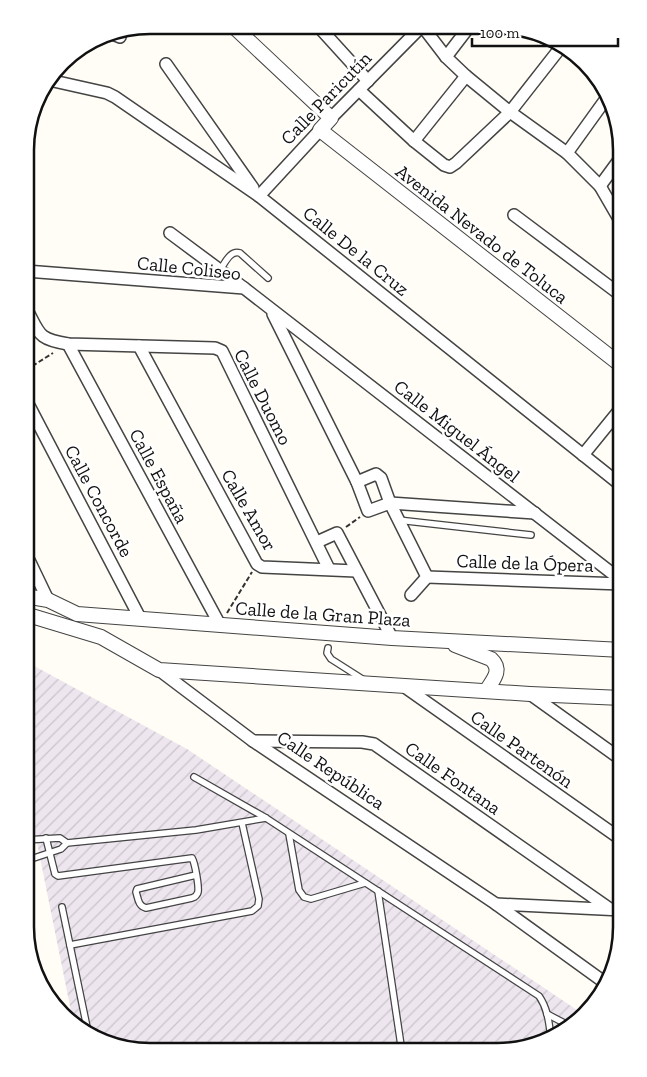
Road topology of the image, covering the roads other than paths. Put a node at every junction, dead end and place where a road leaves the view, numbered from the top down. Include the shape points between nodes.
1 (242, 34) edge
2 (324, 34) edge
3 (415, 34) edge
4 (428, 34) edge
5 (464, 34) edge
6 (558, 51) edge
7 (446, 57) junction
8 (166, 64) dead end
9 (466, 76) junction
10 (56, 82) edge
11 (364, 85) junction
12 (603, 103) edge
13 (510, 112) junction
14 (331, 118) junction
15 (320, 130) junction
16 (414, 141) junction
17 (567, 153) junction
18 (613, 168) edge
19 (600, 186) junction
20 (259, 196) junction
21 (613, 208) edge
22 (514, 215) dead end
23 (170, 233) dead end
24 (220, 270) junction
25 (34, 272) edge
26 (268, 278) dead end
27 (244, 288) junction
28 (613, 289) edge
29 (271, 310) junction
30 (34, 324) edge
31 (68, 344) junction
32 (139, 346) junction
33 (613, 359) edge
34 (34, 416) edge
35 (613, 418) edge
36 (583, 455) junction
37 (613, 479) edge
38 (357, 482) junction
39 (390, 503) junction
40 (535, 514) junction
41 (398, 520) junction
42 (531, 535) dead end
43 (317, 542) junction
44 (34, 569) edge
45 (329, 569) junction
46 (356, 571) junction
47 (613, 575) edge
48 (427, 577) junction
49 (613, 582) edge
50 (411, 595) dead end
51 (34, 598) edge
52 (48, 600) junction
53 (34, 617) edge
54 (140, 618) junction
55 (220, 625) junction
56 (392, 638) junction
57 (443, 641) junction
58 (328, 648) dead end
59 (613, 650) edge
60 (159, 670) junction
61 (370, 683) junction
62 (402, 685) junction
63 (486, 691) junction
64 (530, 694) junction
65 (613, 698) edge
66 (253, 740) junction
67 (613, 754) edge
68 (194, 777) dead end
69 (266, 818) junction
70 (242, 823) junction
71 (289, 834) junction
72 (613, 834) edge
73 (46, 838) junction
74 (34, 839) edge
75 (67, 843) junction
76 (50, 852) junction
77 (34, 858) edge
78 (196, 875) junction
79 (365, 883) junction
80 (378, 891) junction
81 (496, 904) junction
82 (62, 907) dead end
83 (613, 908) edge
84 (613, 910) edge
85 (70, 945) junction
86 (601, 980) edge
87 (547, 1014) junction
88 (563, 1022) edge
89 (86, 1024) edge
90 (550, 1030) edge
91 (401, 1043) edge

1 - 14 street
2 - 11 street
3 - 11 street, Calle Paricutín
4 - 7 street
5 - 7 street
6 - 13 street
7 - 9 street
8 - 20 street
9 - 13 street
9 - 16 street
10 - 20 street, Calle De la Cruz via 115,97
11 - 14 street, Calle Paricutín
11 - 16 street
12 - 17 street
13 - 16 street via 450,167
13 - 17 street
14 - 15 street, Calle Paricutín
15 - 20 street, Calle Paricutín
15 - 33 street, Avenida Nevado de Toluca
17 - 19 street
18 - 19 street
19 - 21 street
20 - 36 street, Calle De la Cruz
22 - 28 street
23 - 24 street
24 - 26 lane via 236,252
24 - 27 street
25 - 27 street, Calle Coliseo
27 - 29 street, Calle Coliseo
29 - 38 street, Calle Coliseo
29 - 40 street, Calle Miguel Ángel
30 - 31 street, Calle Duomo via 44,338
31 - 32 street, Calle Duomo
31 - 55 street, Calle España
32 - 43 street, Calle Duomo via 215,348 222,351
32 - 45 street, Calle Amor via 257,564 262,567
34 - 54 street, Calle Concorde
35 - 36 street
36 - 37 street, Calle De la Cruz
38 - 39 street via 379,475
38 - 39 street, Calle Coliseo via 368,511
39 - 40 street
39 - 41 street
40 - 47 street, Calle Miguel Ángel
41 - 42 lane
41 - 48 street
43 - 45 street, Calle Duomo
43 - 46 street via 337,533
44 - 52 street
45 - 46 street, Calle Amor
46 - 56 street
48 - 49 street, Calle de la Ópera
48 - 50 street
51 - 52 street, Calle de la Gran Plaza
52 - 54 street, Calle de la Gran Plaza via 77,614
53 - 60 street, Calle República via 102,637
54 - 55 street, Calle de la Gran Plaza
55 - 56 street, Calle de la Gran Plaza
56 - 57 street, Calle de la Gran Plaza
57 - 59 street, Calle de la Gran Plaza
57 - 63 street via 494,662 497,674
58 - 61 lane via 330,659
60 - 61 street
60 - 66 street, Calle República
61 - 62 street
62 - 63 street
62 - 72 street, Calle Partenón
63 - 64 street
64 - 65 street
64 - 67 street
66 - 81 street, Calle República
66 - 83 street, Calle Fontana via 374,744
68 - 69 lane
69 - 70 lane
69 - 71 lane
70 - 75 lane
70 - 85 lane via 259,899 258,906 252,911
71 - 79 lane
71 - 79 lane via 299,890 304,897 310,899
73 - 74 lane
73 - 75 lane via 60,838
73 - 76 lane
75 - 76 lane
76 - 77 lane
76 - 78 lane via 56,876 190,858 194,860
78 - 78 lane via 137,889 140,904 146,908 196,896
79 - 80 lane
80 - 87 lane via 539,996
80 - 91 lane
81 - 84 street
81 - 86 street, Calle República
82 - 85 lane
85 - 89 lane
87 - 88 lane
87 - 90 lane

